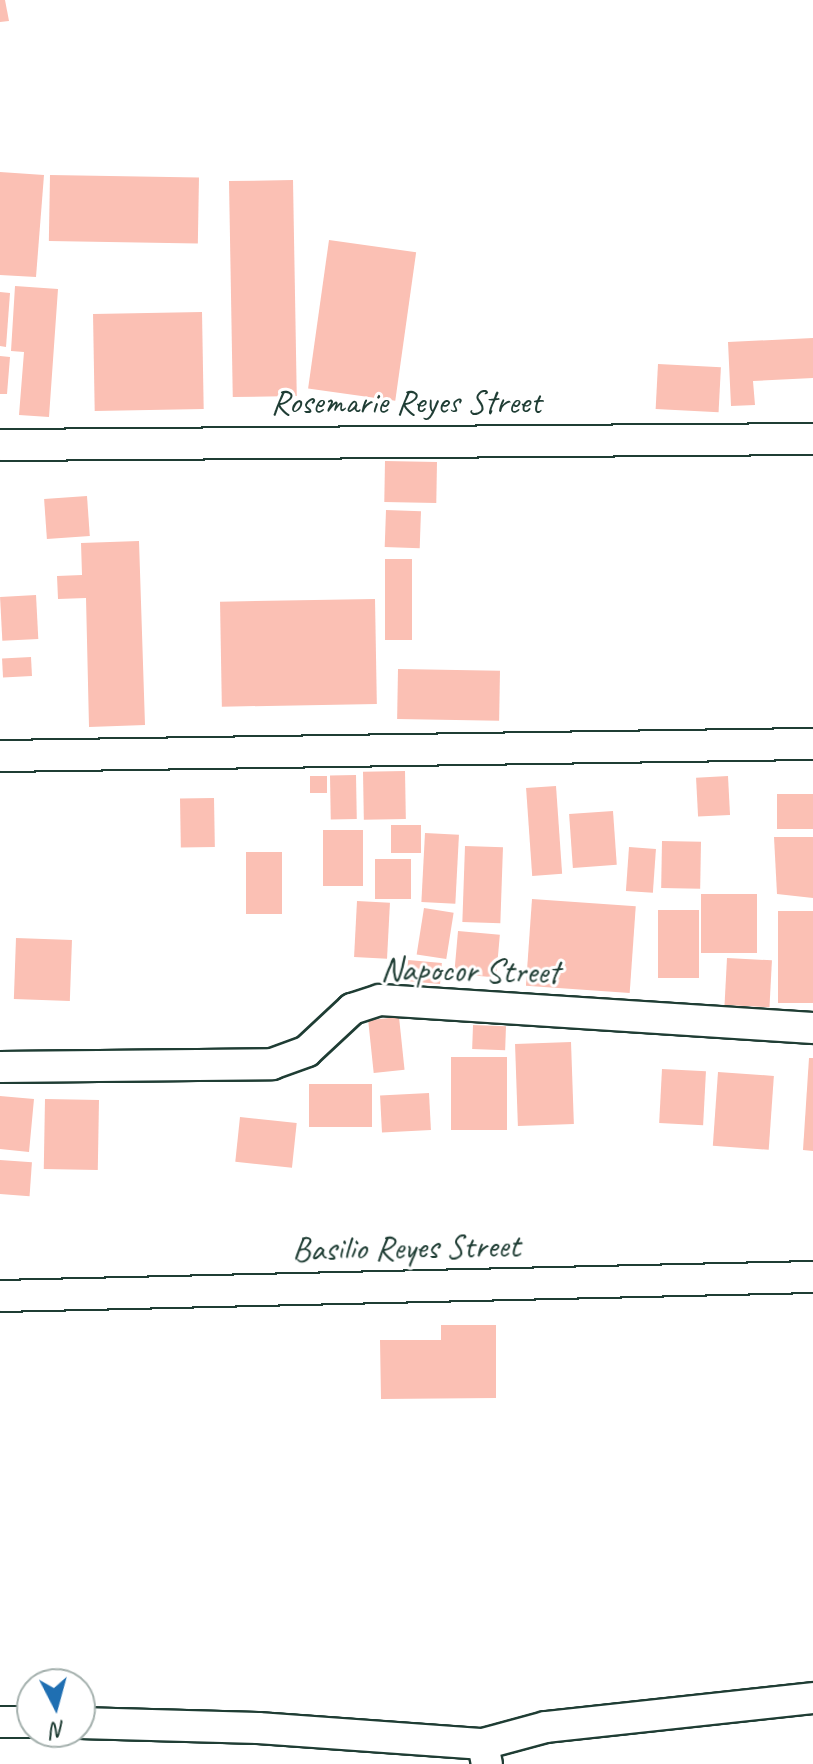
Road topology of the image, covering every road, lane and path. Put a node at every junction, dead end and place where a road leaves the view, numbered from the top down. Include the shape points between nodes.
1 (813, 439) edge
2 (0, 445) edge
3 (813, 744) edge
4 (0, 756) edge
5 (813, 1028) edge
6 (0, 1067) edge
7 (813, 1277) edge
8 (0, 1296) edge
9 (813, 1698) edge
10 (96, 1723) edge
11 (485, 1754) edge

1 - 2 street, Rosemarie Reyes Street
3 - 4 street
5 - 6 street, Napocor Street via 380,1000 352,1009 307,1051 272,1064
7 - 8 street, Basilio Reyes Street
9 - 11 street via 546,1727
10 - 11 street via 258,1728

